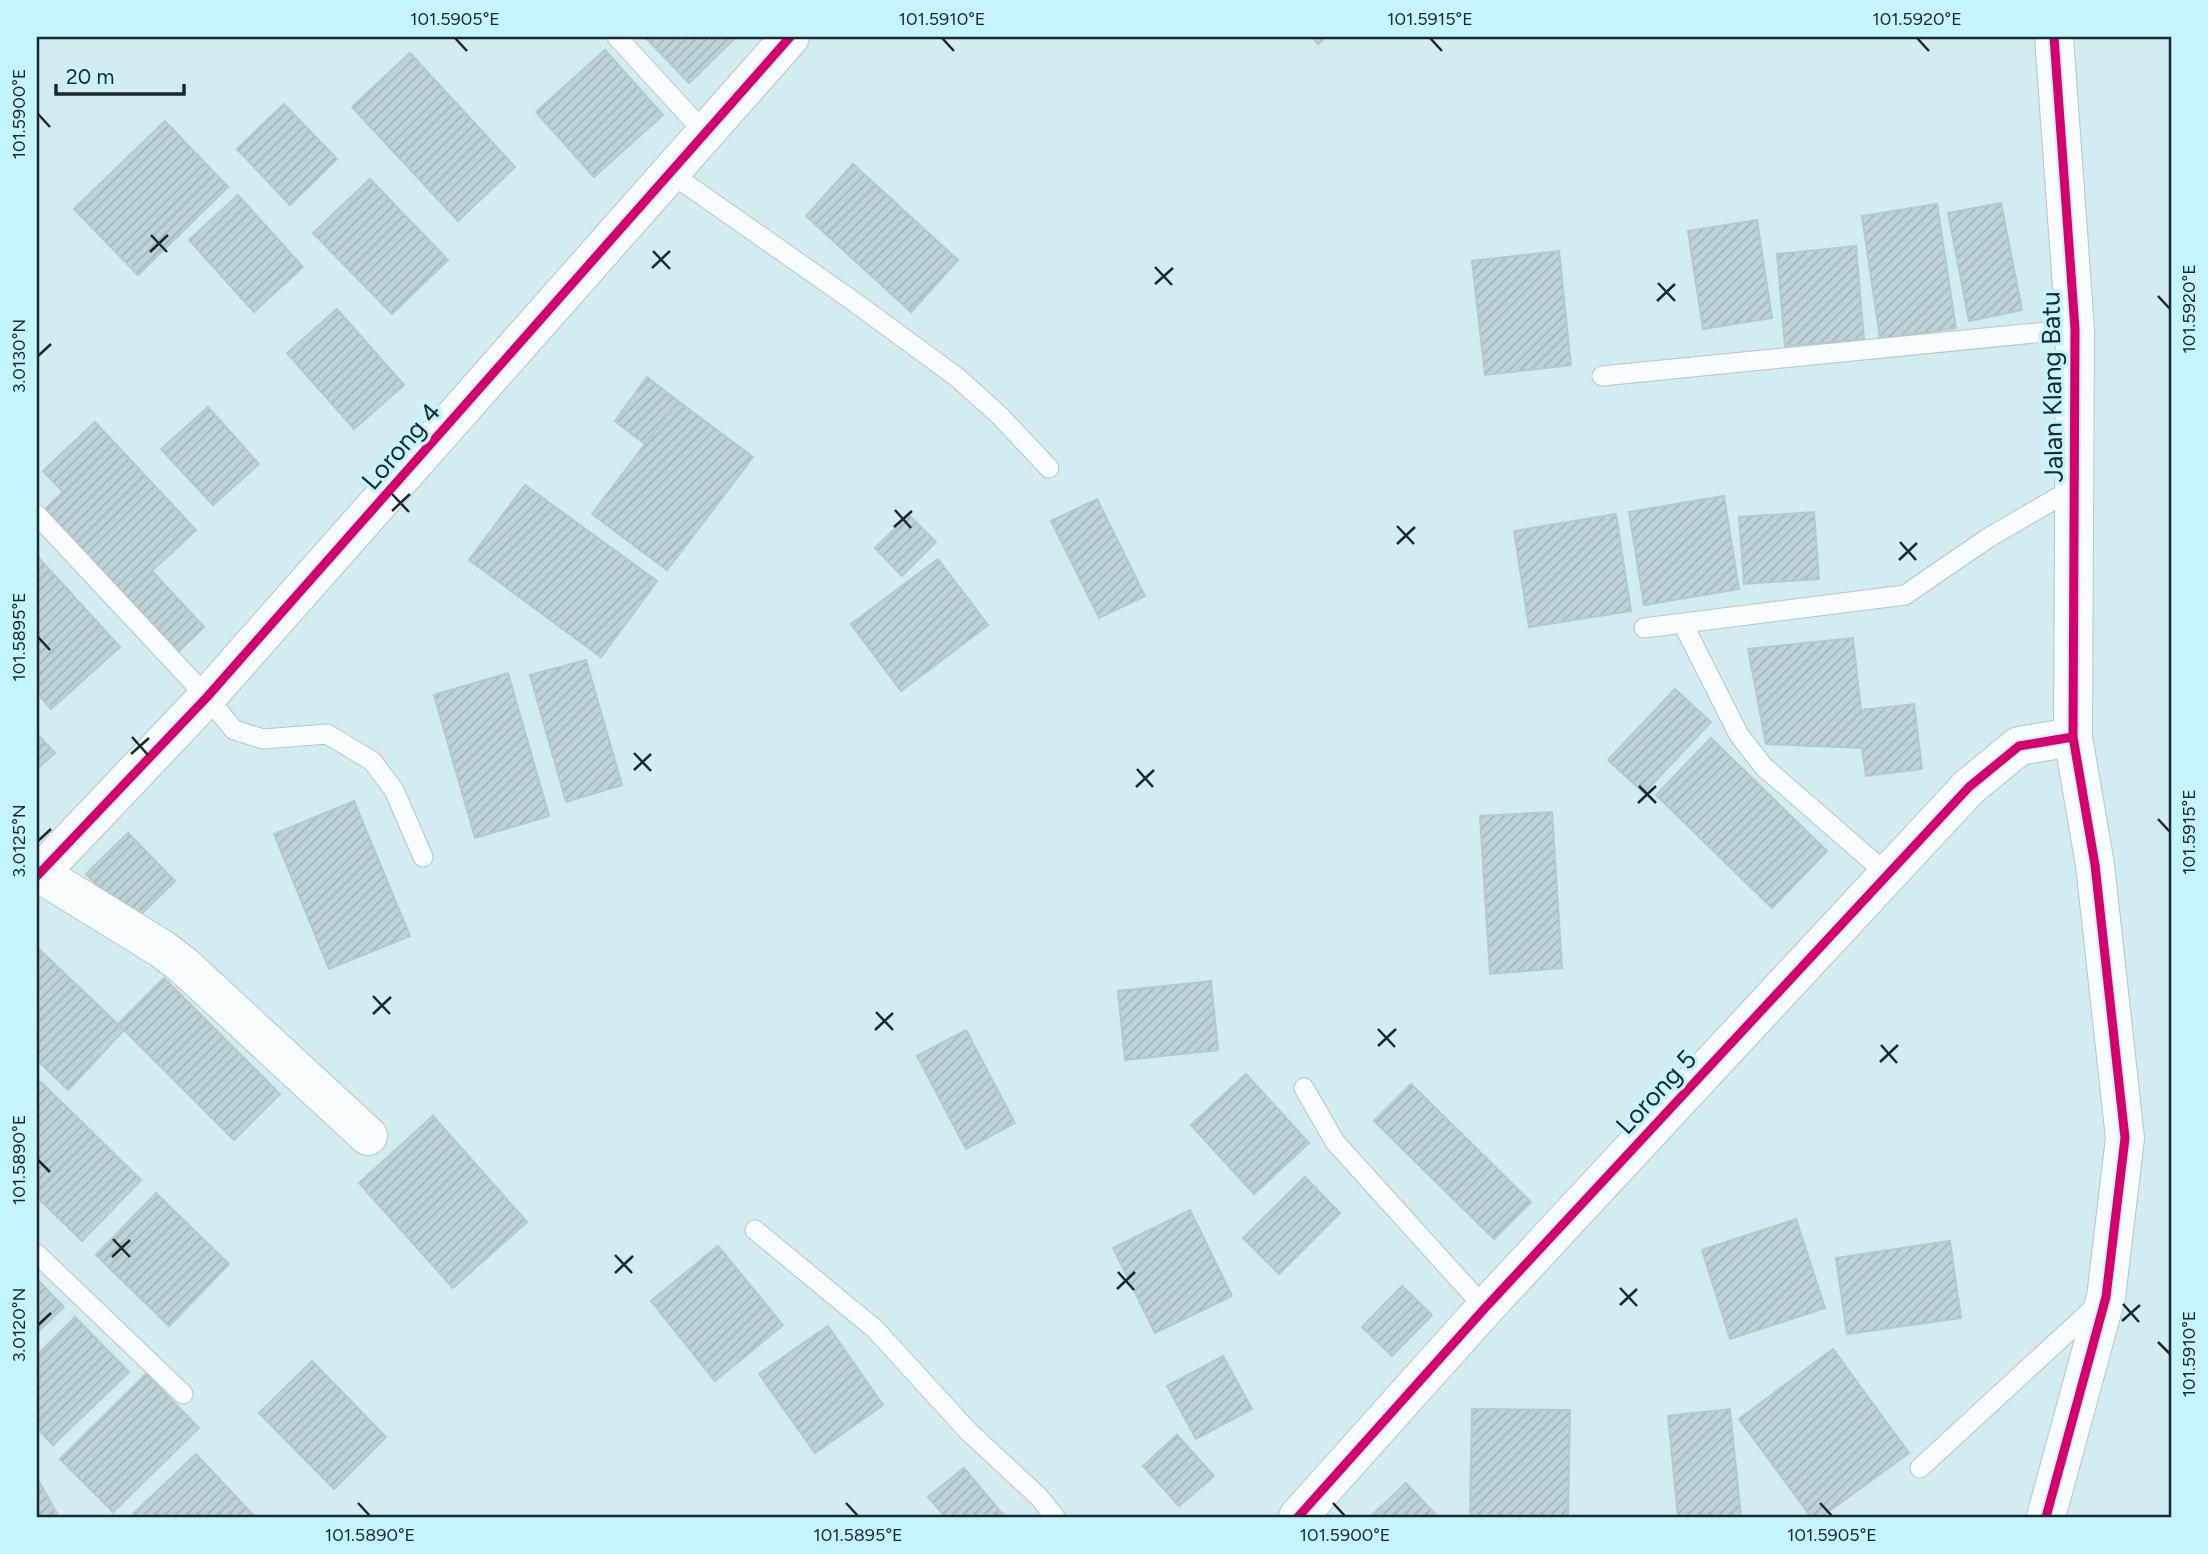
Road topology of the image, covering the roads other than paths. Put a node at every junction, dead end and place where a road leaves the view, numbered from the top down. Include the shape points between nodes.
1 (617, 37) edge
2 (790, 37) edge
3 (2054, 37) edge
4 (704, 132) junction
5 (669, 172) junction
6 (2075, 328) junction
7 (1602, 376) dead end
8 (1049, 468) dead end
9 (2074, 488) junction
10 (37, 515) edge
11 (1683, 624) junction
12 (1644, 628) dead end
13 (207, 697) junction
14 (2073, 737) junction
15 (423, 857) dead end
16 (37, 873) edge
17 (1887, 874) junction
18 (1304, 1088) dead end
19 (368, 1136) dead end
20 (755, 1230) dead end
21 (37, 1254) edge
22 (2106, 1297) junction
23 (1485, 1308) junction
24 (183, 1394) dead end
25 (1920, 1468) dead end
26 (1055, 1517) edge
27 (1297, 1517) edge
28 (2046, 1517) edge

1 - 4 lane
2 - 4 street, Lorong 4
3 - 6 street, Jalan Klang Batu
4 - 5 street, Lorong 4
5 - 8 lane via 958,378
5 - 13 street, Lorong 4
6 - 7 lane
6 - 9 street, Jalan Klang Batu
9 - 11 lane via 1905,595
9 - 14 street, Jalan Klang Batu
10 - 13 lane
11 - 12 lane
11 - 17 lane via 1739,735 1764,766
13 - 15 lane via 234,730 262,739 327,734 372,761 394,790
13 - 16 street, Lorong 4
14 - 17 street, Lorong 5 via 2019,746 1969,787
14 - 22 street, Jalan Klang Batu via 2095,865 2125,1138
16 - 19 street via 183,965
17 - 23 street, Lorong 5
18 - 23 lane via 1335,1142
20 - 26 lane via 875,1329
21 - 24 lane
22 - 25 lane
22 - 28 street, Jalan Klang Batu
23 - 27 street, Lorong 5

